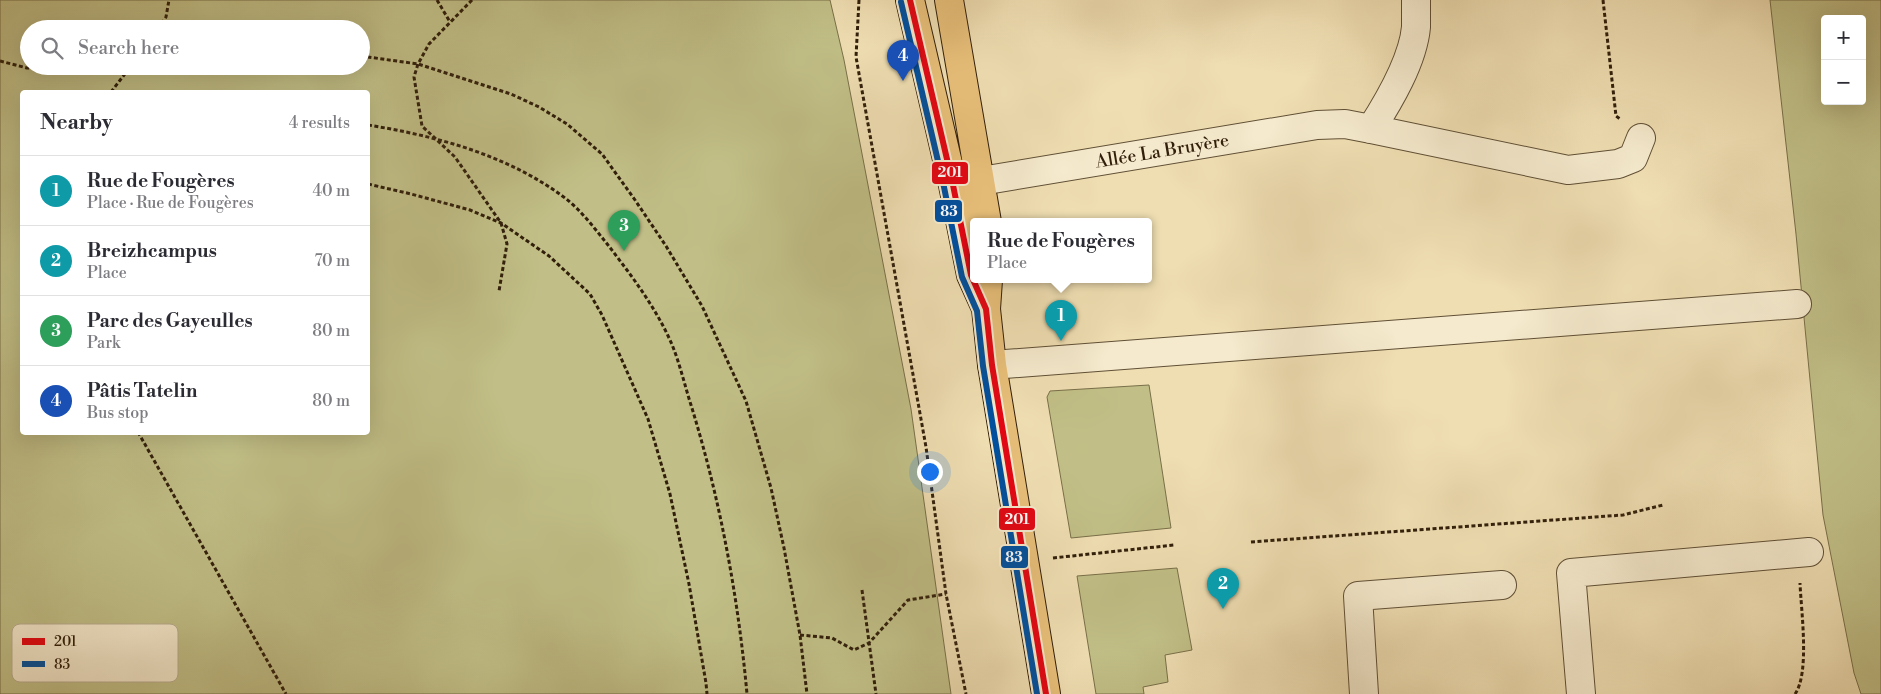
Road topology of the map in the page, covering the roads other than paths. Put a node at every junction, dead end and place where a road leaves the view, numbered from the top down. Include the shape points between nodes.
1 (910, 0) edge
2 (949, 0) edge
3 (1416, 0) edge
4 (1372, 129) junction
5 (1642, 138) road end
6 (980, 181) junction
7 (953, 185) junction
8 (986, 218) edge
9 (970, 271) edge
10 (974, 283) edge
11 (988, 283) edge
12 (1797, 304) dead end
13 (986, 309) junction
14 (992, 365) junction
15 (1804, 552) road end
16 (1502, 585) dead end
17 (1046, 694) edge
18 (1364, 694) edge
19 (1581, 694) edge

1 - 7 main road
2 - 6 main road
3 - 4 street via 1416,29 1407,60 1393,95
4 - 5 street, Allée La Bruyère via 1568,170 1618,164 1633,158
4 - 6 street, Allée La Bruyère via 1345,124 1317,125
6 - 7 street, Allée La Bruyère
6 - 8 main road
7 - 9 main road
10 - 13 main road
11 - 13 main road
12 - 14 street
13 - 14 main road
14 - 17 main road
15 - 19 street via 1571,573
16 - 18 street via 1358,596

